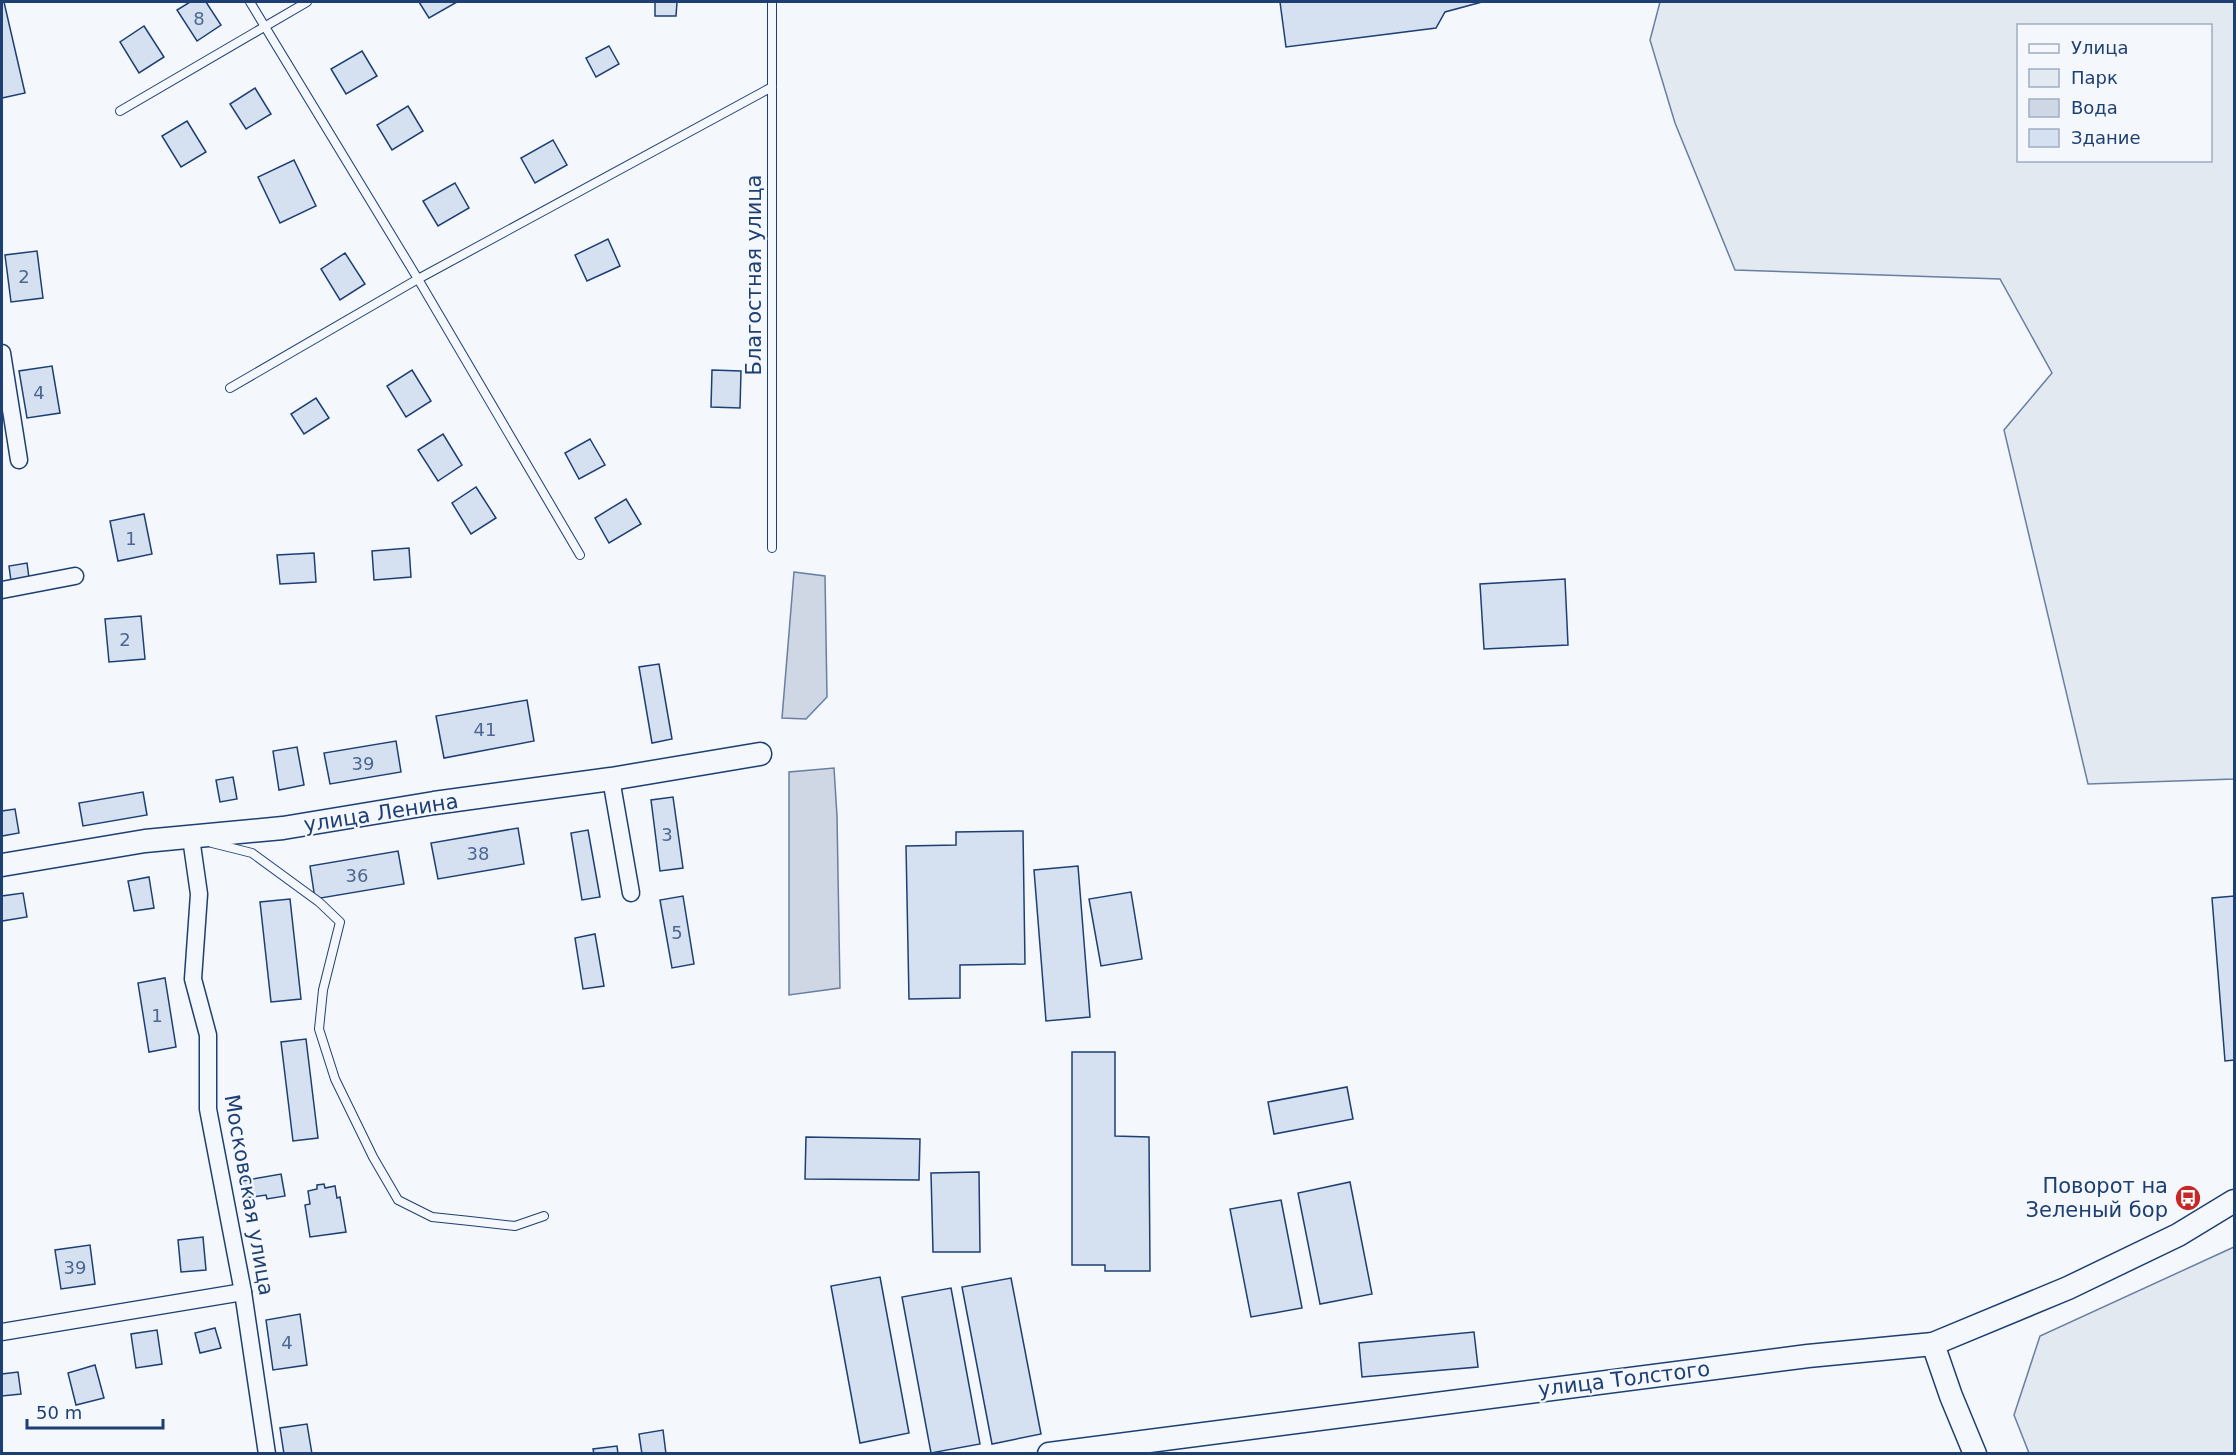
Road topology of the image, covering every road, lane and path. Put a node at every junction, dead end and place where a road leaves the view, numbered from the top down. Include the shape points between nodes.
1 (250, 2) edge
2 (307, 2) edge
3 (772, 2) edge
4 (266, 26) junction
5 (772, 87) junction
6 (120, 111) dead end
7 (418, 279) junction
8 (2, 353) edge
9 (230, 388) dead end
10 (19, 460) dead end
11 (772, 548) dead end
12 (580, 555) dead end
13 (75, 576) dead end
14 (2, 590) edge
15 (760, 754) dead end
16 (611, 779) junction
17 (191, 838) junction
18 (2, 866) edge
19 (631, 892) dead end
20 (2235, 1201) edge
21 (544, 1216) dead end
22 (243, 1292) junction
23 (2, 1332) edge
24 (1933, 1344) junction
25 (267, 1454) edge
26 (1049, 1454) edge
27 (1975, 1454) edge

1 - 4 lane
2 - 4 lane
3 - 5 lane, Благостная улица
4 - 6 lane
4 - 7 lane
5 - 7 lane
5 - 11 lane, Благостная улица
7 - 9 lane
7 - 12 lane
8 - 10 street
13 - 14 street
15 - 16 street, улица Ленина
16 - 17 street, улица Ленина
16 - 19 street
17 - 18 street, улица Ленина via 145,841
17 - 21 lane via 252,853 340,922 323,990 319,1029 335,1079 398,1200 432,1217 515,1226
17 - 22 street, Московская улица via 199,894 193,979 208,1035 208,1109
20 - 24 street, улица Толстого via 2178,1235 2040,1300
22 - 23 street
22 - 25 street, Московская улица
24 - 26 street, улица Толстого via 1796,1358
24 - 27 street

